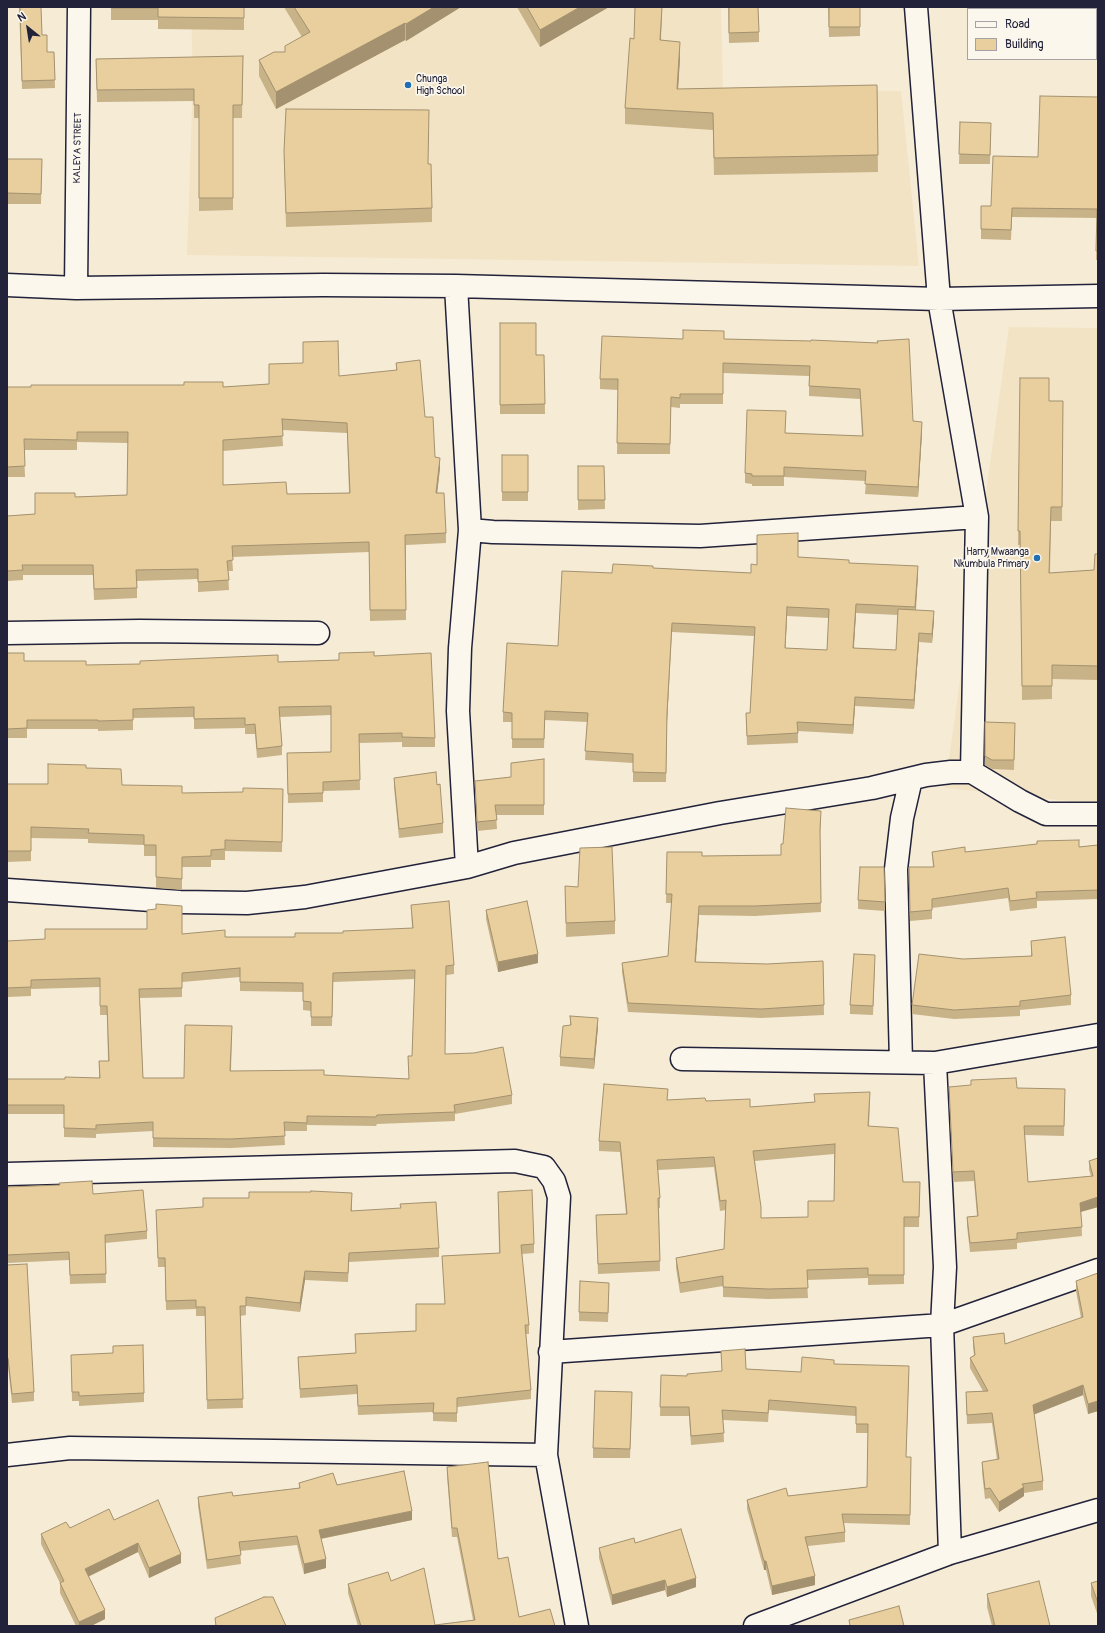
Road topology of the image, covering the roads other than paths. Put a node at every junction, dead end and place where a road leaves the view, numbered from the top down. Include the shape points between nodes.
1 (79, 7) edge
2 (916, 7) edge
3 (7, 285) edge
4 (456, 286) junction
5 (76, 288) junction
6 (1098, 296) edge
7 (939, 299) junction
8 (976, 517) junction
9 (470, 530) junction
10 (7, 633) edge
11 (318, 633) dead end
12 (972, 772) junction
13 (911, 779) junction
14 (1098, 814) edge
15 (467, 867) junction
16 (7, 890) edge
17 (1098, 1035) edge
18 (682, 1059) dead end
19 (901, 1062) junction
20 (935, 1063) junction
21 (7, 1174) edge
22 (1098, 1270) edge
23 (942, 1325) junction
24 (550, 1352) junction
25 (7, 1455) edge
26 (546, 1455) junction
27 (1098, 1510) edge
28 (950, 1553) junction
29 (577, 1626) edge
30 (755, 1626) edge

1 - 5 street, KALEYA STREET
2 - 7 street
3 - 5 street
4 - 5 street
4 - 7 street
4 - 9 street
6 - 7 street
7 - 8 street
8 - 9 street via 700,536
8 - 12 street
9 - 15 street via 460,648 458,711
10 - 11 street via 140,630
12 - 13 street via 951,772
12 - 14 street via 1046,814
13 - 15 street via 514,853
13 - 19 street via 902,818 896,869
15 - 16 street via 305,897 247,903 180,902
17 - 20 street
18 - 19 street
19 - 20 street
20 - 23 street via 945,1267
21 - 24 street via 514,1161 544,1166 554,1181 559,1197
22 - 23 street
23 - 24 street
23 - 28 street
24 - 26 street
25 - 26 street via 70,1448
26 - 29 street
27 - 28 street
28 - 30 street

